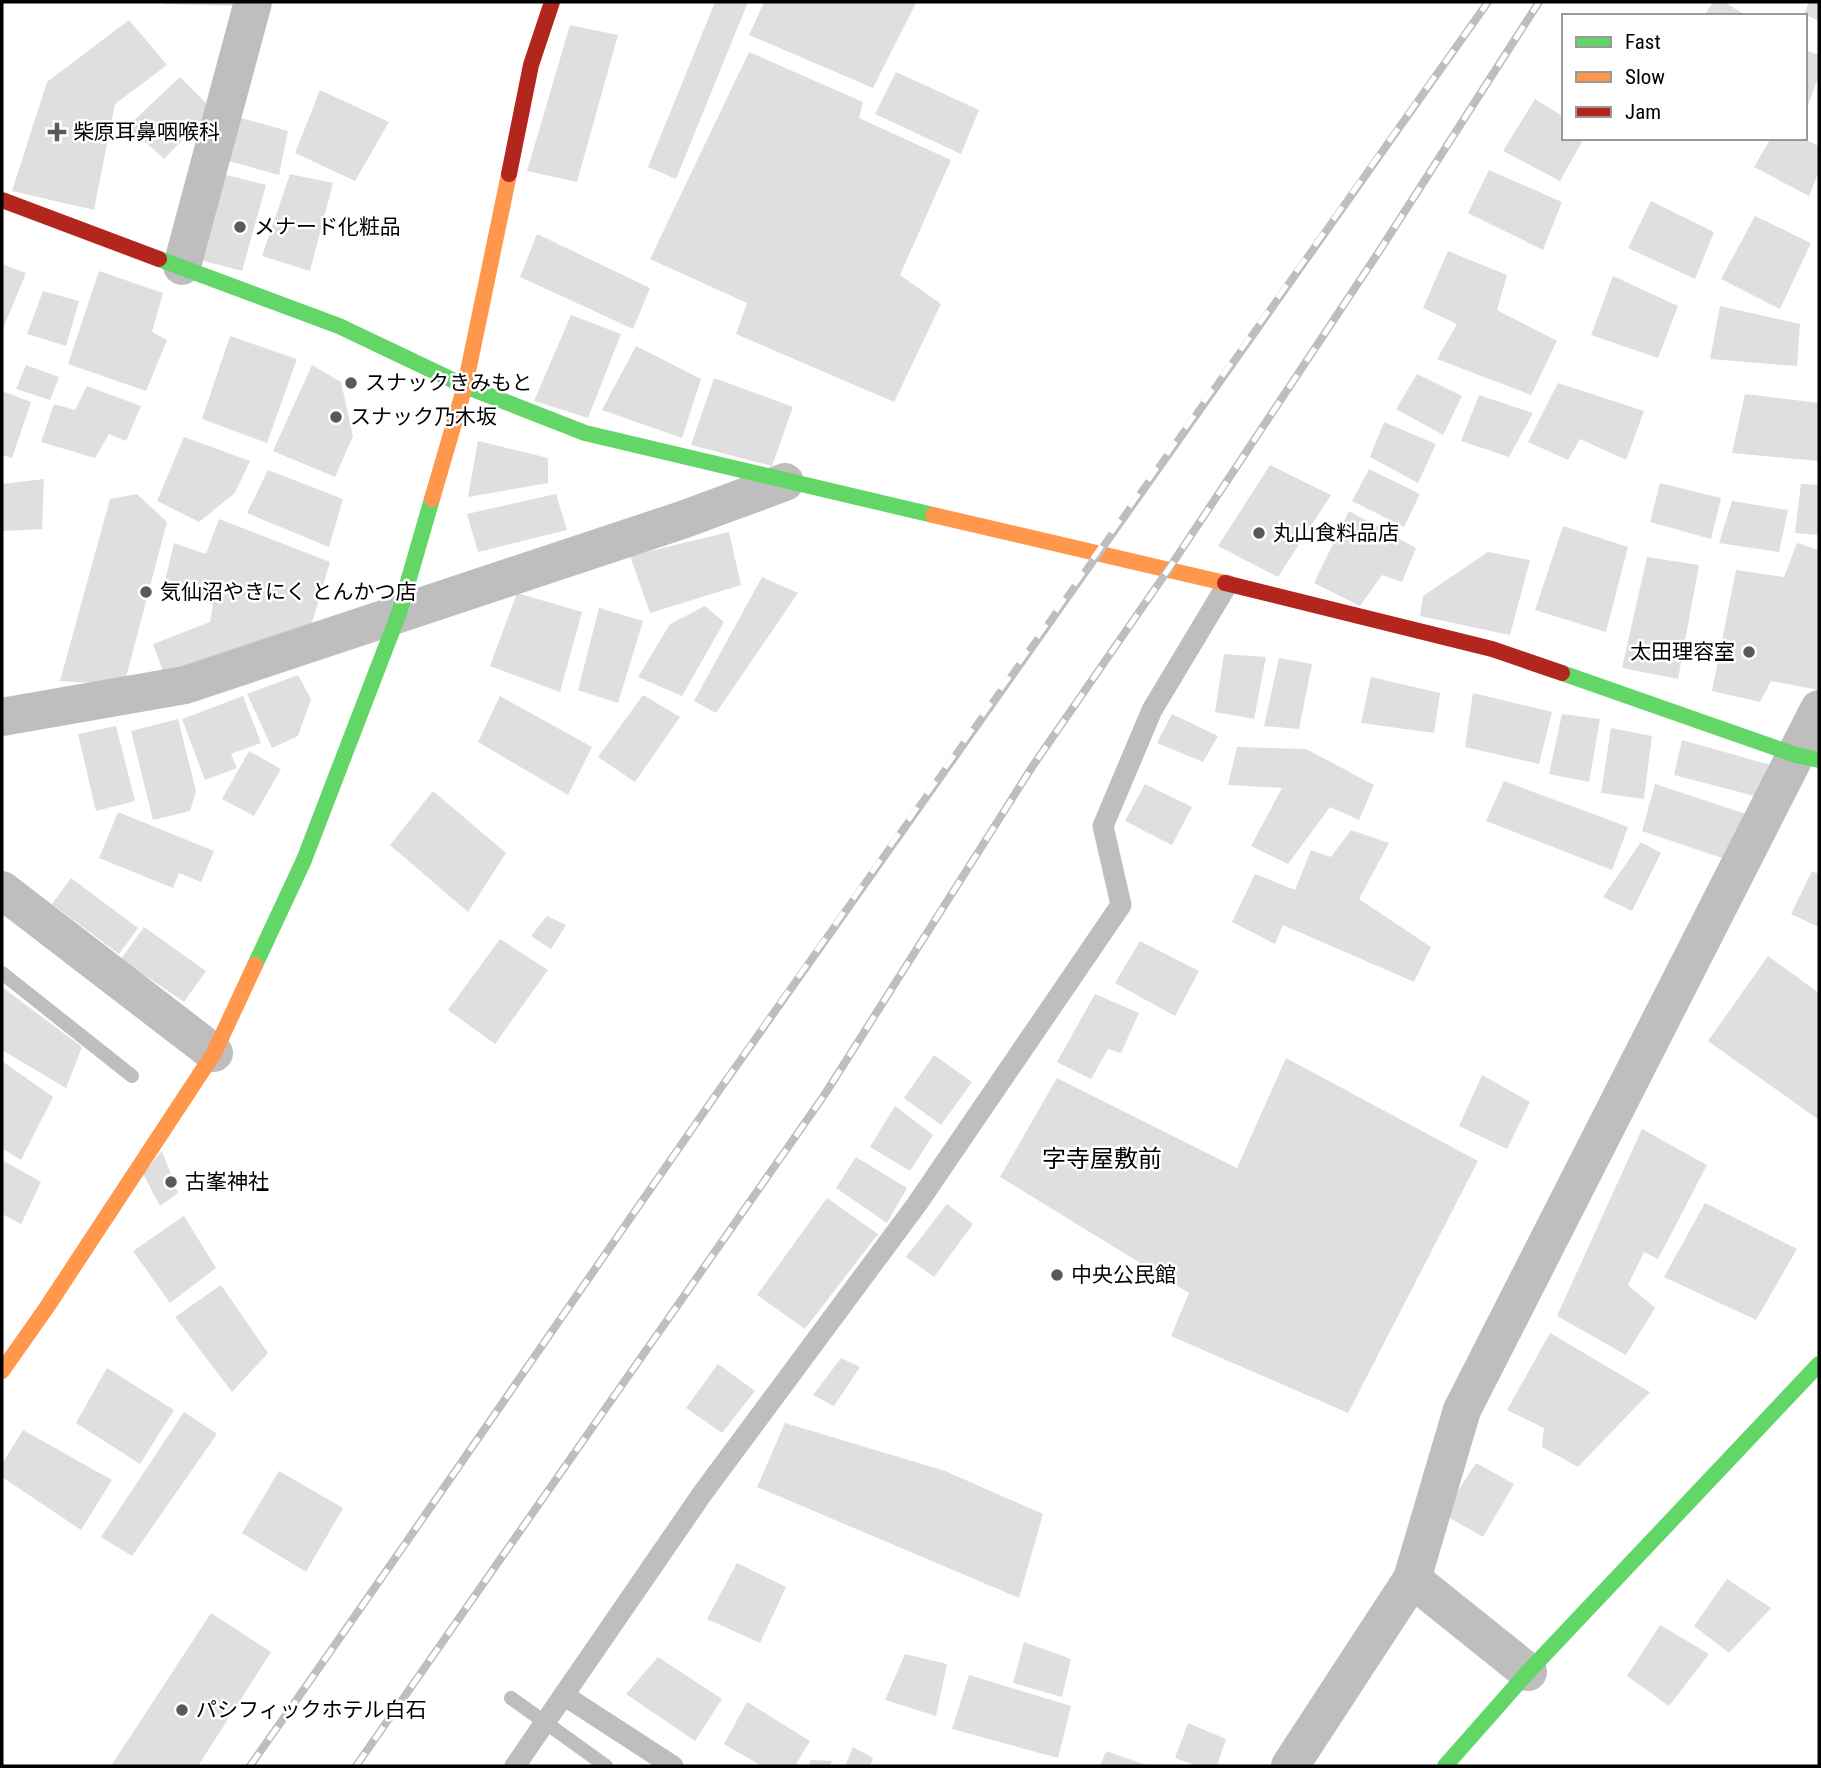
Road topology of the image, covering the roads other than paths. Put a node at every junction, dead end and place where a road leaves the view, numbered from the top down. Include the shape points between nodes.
1 (253, 2) edge
2 (552, 2) edge
3 (2, 200) edge
4 (182, 266) junction
5 (465, 386) junction
6 (785, 482) junction
7 (1227, 584) junction
8 (400, 613) junction
9 (1819, 709) edge
10 (2, 717) edge
11 (1808, 758) edge
12 (2, 890) edge
13 (214, 1053) junction
14 (1819, 1364) edge
15 (2, 1370) edge
16 (1412, 1579) junction
17 (1528, 1672) junction
18 (559, 1703) junction
19 (515, 1766) edge
20 (673, 1766) edge
21 (1290, 1766) edge
22 (1445, 1766) edge

1 - 4 street
2 - 5 street via 531,65
3 - 4 street
4 - 5 street via 339,326
5 - 6 street via 585,433
5 - 8 street
6 - 7 street
6 - 8 street
7 - 11 street via 1492,649
7 - 18 lane via 1152,710 1103,826 1121,905 917,1205 702,1494
8 - 10 street via 186,685
8 - 13 street via 304,860
9 - 11 street
11 - 16 street via 1462,1410
12 - 13 street
13 - 15 street
14 - 17 street
16 - 17 street
16 - 21 street
17 - 22 street
18 - 19 lane
18 - 20 lane

